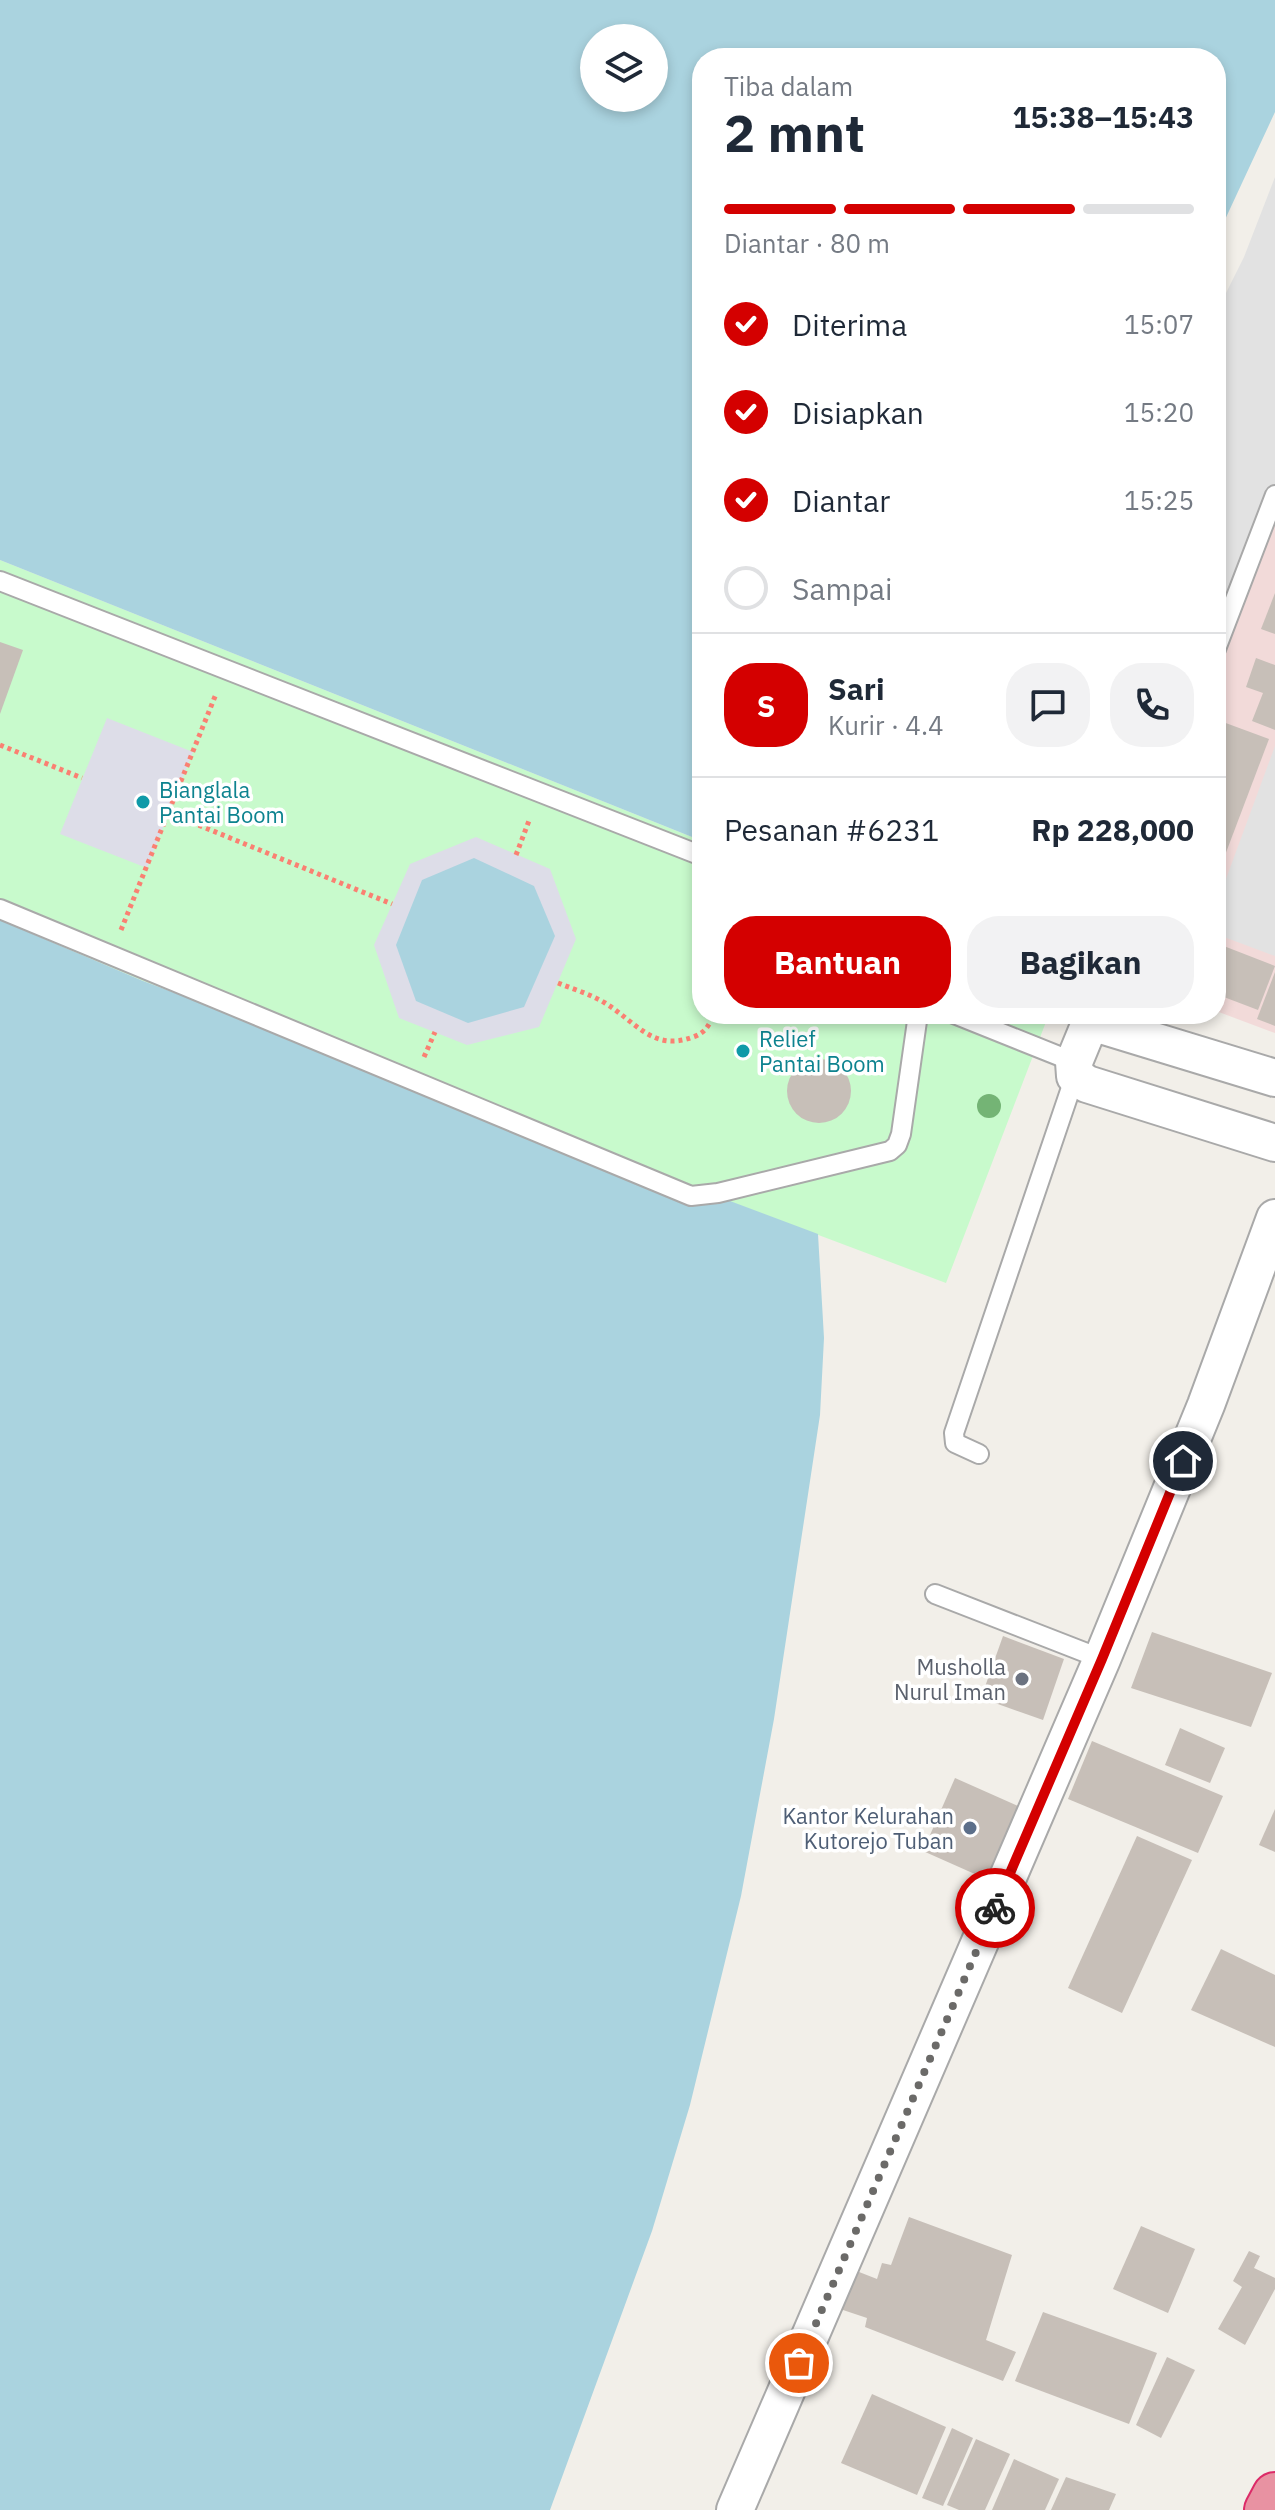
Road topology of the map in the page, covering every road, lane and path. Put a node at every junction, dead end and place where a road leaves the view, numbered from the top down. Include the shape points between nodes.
1 (1275, 495) edge
2 (0, 581) edge
3 (1226, 623) edge
4 (226, 671) junction
5 (0, 745) edge
6 (82, 778) dead end
7 (535, 806) dead end
8 (169, 813) junction
9 (692, 852) edge
10 (516, 855) dead end
11 (392, 904) dead end
12 (0, 909) edge
13 (117, 942) dead end
14 (558, 983) dead end
15 (709, 1024) edge
16 (917, 1024) edge
17 (976, 1024) edge
18 (1089, 1024) edge
19 (1104, 1024) edge
20 (435, 1032) dead end
21 (419, 1069) dead end
22 (1075, 1069) junction
23 (1275, 1078) edge
24 (1275, 1143) edge
25 (1275, 1218) edge
26 (979, 1454) dead end
27 (935, 1594) dead end
28 (1102, 1659) junction
29 (1275, 2495) edge
30 (735, 2510) edge
31 (1267, 2510) edge

1 - 3 lane
2 - 4 lane
4 - 8 path
4 - 9 lane
5 - 6 path
7 - 10 path
8 - 11 path
8 - 13 path
12 - 16 lane via 691,1196 890,1151 901,1134
14 - 15 path via 604,1002 666,1042 699,1035
17 - 22 lane
18 - 22 street
19 - 23 street
20 - 21 path
22 - 24 street via 1087,1084
22 - 26 lane via 954,1433 958,1445
25 - 28 street via 1206,1405
27 - 28 lane
28 - 30 street
29 - 31 highway

